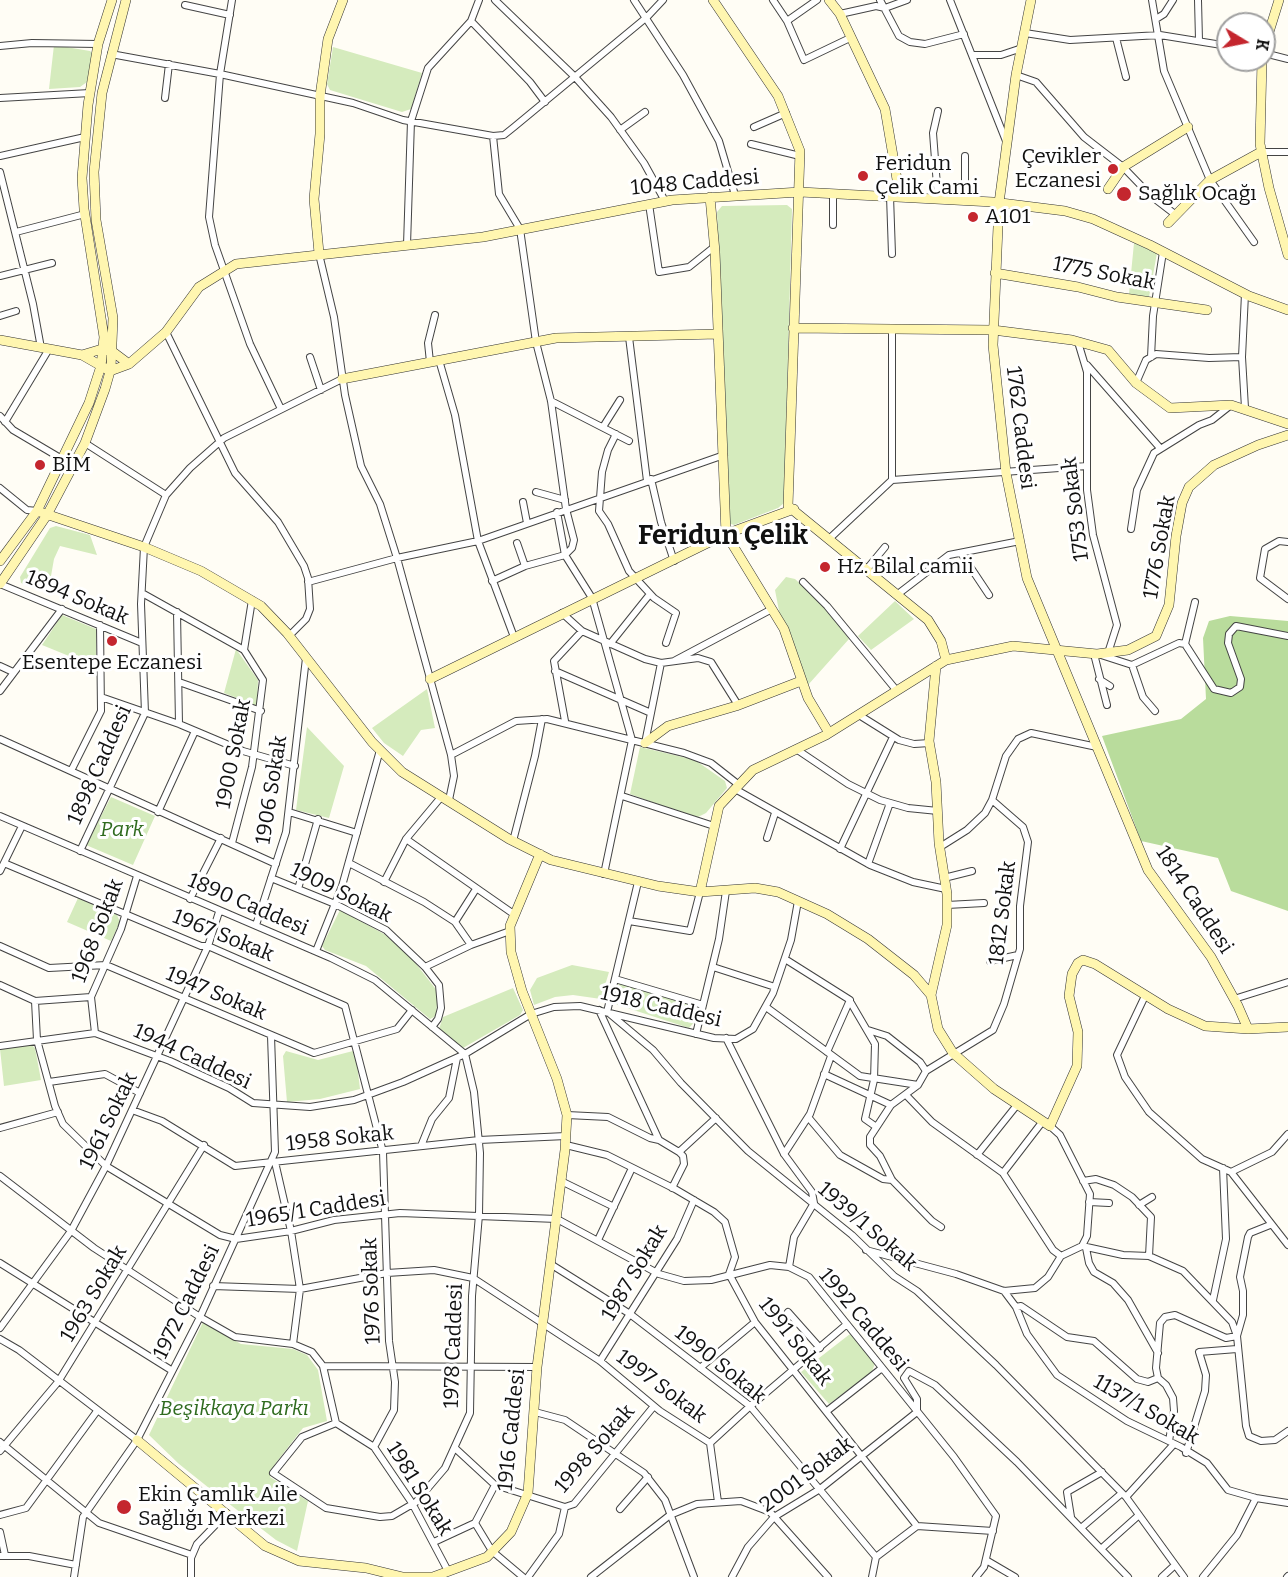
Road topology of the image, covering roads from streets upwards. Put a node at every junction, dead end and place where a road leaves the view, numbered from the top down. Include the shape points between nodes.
1 (112, 0) edge
2 (126, 0) edge
3 (232, 0) edge
4 (343, 0) edge
5 (479, 0) edge
6 (495, 0) edge
7 (634, 0) edge
8 (663, 0) edge
9 (713, 0) edge
10 (773, 0) edge
11 (817, 0) edge
12 (829, 0) edge
13 (880, 0) edge
14 (907, 0) edge
15 (950, 0) edge
16 (1031, 0) edge
17 (1152, 0) edge
18 (1173, 0) edge
19 (1198, 0) edge
20 (185, 5) dead end
21 (883, 7) junction
22 (840, 14) junction
23 (230, 15) junction
24 (647, 17) junction
25 (1156, 19) junction
26 (471, 21) junction
27 (787, 21) junction
28 (1025, 33) junction
29 (964, 34) junction
30 (1159, 35) junction
31 (850, 38) junction
32 (1116, 38) junction
33 (1199, 40) junction
34 (98, 44) junction
35 (1216, 44) edge
36 (0, 46) edge
37 (1022, 48) junction
38 (111, 54) junction
39 (973, 55) junction
40 (169, 64) junction
41 (1263, 72) edge
42 (220, 74) junction
43 (1016, 75) junction
44 (575, 77) junction
45 (1126, 77) dead end
46 (90, 93) junction
47 (320, 96) junction
48 (0, 98) edge
49 (165, 98) dead end
50 (545, 102) junction
51 (938, 111) dead end
52 (645, 112) dead end
53 (786, 113) junction
54 (411, 121) junction
55 (754, 127) dead end
56 (1188, 127) junction
57 (620, 130) junction
58 (493, 136) junction
59 (86, 137) junction
60 (1006, 141) junction
61 (751, 144) dead end
62 (1261, 152) junction
63 (1288, 152) edge
64 (0, 156) edge
65 (800, 156) junction
66 (965, 156) dead end
67 (1123, 167) junction
68 (0, 172) edge
69 (1210, 180) junction
70 (1108, 189) dead end
71 (800, 192) junction
72 (3, 193) edge
73 (832, 194) junction
74 (735, 195) junction
75 (895, 196) junction
76 (710, 197) junction
77 (938, 199) junction
78 (665, 201) junction
79 (965, 201) junction
80 (999, 203) junction
81 (649, 204) junction
82 (84, 214) junction
83 (1176, 215) junction
84 (1168, 223) dead end
85 (833, 225) dead end
86 (520, 229) junction
87 (16, 232) junction
88 (1254, 242) dead end
89 (407, 245) junction
90 (714, 247) junction
91 (1163, 252) junction
92 (319, 254) junction
93 (892, 254) dead end
94 (1288, 255) edge
95 (52, 263) dead end
96 (25, 270) junction
97 (223, 271) junction
98 (995, 273) junction
99 (0, 276) edge
100 (1245, 294) junction
101 (1155, 303) junction
102 (1207, 310) dead end
103 (1288, 310) edge
104 (16, 311) dead end
105 (435, 315) dead end
106 (0, 316) edge
107 (793, 328) junction
108 (892, 329) junction
109 (993, 330) junction
110 (166, 332) junction
111 (718, 334) junction
112 (629, 337) junction
113 (0, 340) edge
114 (536, 342) junction
115 (1078, 342) junction
116 (45, 349) junction
117 (108, 351) junction
118 (82, 355) junction
119 (1153, 356) junction
120 (310, 357) dead end
121 (1242, 357) junction
122 (434, 361) junction
123 (1085, 363) junction
124 (129, 364) junction
125 (105, 368) junction
126 (342, 379) junction
127 (1136, 383) junction
128 (321, 390) junction
129 (551, 400) junction
130 (620, 400) dead end
131 (1231, 405) junction
132 (1245, 408) junction
133 (281, 410) junction
134 (0, 416) edge
135 (5, 422) junction
136 (1288, 424) edge
137 (603, 427) junction
138 (616, 434) junction
139 (1288, 435) edge
140 (221, 441) junction
141 (628, 441) dead end
142 (85, 443) junction
143 (1160, 448) junction
144 (724, 455) junction
145 (62, 459) junction
146 (1087, 466) junction
147 (1006, 474) junction
148 (649, 480) junction
149 (892, 480) junction
150 (0, 488) edge
151 (536, 492) dead end
152 (166, 495) junction
153 (598, 498) junction
154 (565, 500) junction
155 (523, 502) dead end
156 (566, 509) junction
157 (794, 509) junction
158 (557, 512) junction
159 (42, 513) junction
160 (527, 523) junction
161 (1131, 529) dead end
162 (726, 534) junction
163 (829, 539) junction
164 (478, 541) junction
165 (1020, 541) junction
166 (1288, 542) edge
167 (518, 543) dead end
168 (144, 547) junction
169 (885, 547) dead end
170 (961, 553) junction
171 (565, 555) junction
172 (397, 558) junction
173 (0, 561) edge
174 (674, 561) junction
175 (525, 567) junction
176 (866, 570) junction
177 (636, 578) junction
178 (492, 581) junction
179 (308, 582) junction
180 (803, 582) dead end
181 (0, 584) edge
182 (142, 593) junction
183 (650, 594) junction
184 (898, 594) junction
185 (989, 595) dead end
186 (592, 598) junction
187 (1288, 599) edge
188 (252, 600) junction
189 (1195, 602) dead end
190 (62, 609) junction
191 (772, 609) junction
192 (177, 612) junction
193 (562, 613) junction
194 (100, 625) junction
195 (582, 631) junction
196 (289, 636) junction
197 (1288, 636) edge
198 (514, 637) junction
199 (607, 642) junction
200 (142, 643) junction
201 (666, 643) dead end
202 (1185, 644) junction
203 (244, 650) junction
204 (1057, 651) junction
205 (1108, 652) junction
206 (1095, 654) junction
207 (306, 658) junction
208 (946, 660) junction
209 (660, 663) junction
210 (671, 663) junction
211 (1132, 665) junction
212 (0, 666) edge
213 (936, 666) junction
214 (555, 671) junction
215 (13, 672) junction
216 (430, 679) junction
217 (1099, 679) junction
218 (801, 681) junction
219 (179, 682) junction
220 (1110, 686) dead end
221 (0, 691) edge
222 (897, 691) junction
223 (101, 697) junction
224 (621, 702) junction
225 (738, 705) junction
226 (1107, 705) dead end
227 (261, 711) junction
228 (1155, 711) dead end
229 (145, 713) junction
230 (651, 713) junction
231 (859, 715) junction
232 (542, 719) junction
233 (565, 721) junction
234 (179, 724) junction
235 (195, 731) junction
236 (830, 733) junction
237 (893, 737) junction
238 (0, 739) edge
239 (632, 740) junction
240 (645, 743) junction
241 (930, 743) junction
242 (1098, 747) junction
243 (796, 749) junction
244 (380, 750) junction
245 (254, 755) junction
246 (451, 755) junction
247 (295, 766) junction
248 (72, 770) junction
249 (110, 787) junction
250 (737, 787) junction
251 (866, 793) junction
252 (622, 796) junction
253 (445, 798) junction
254 (992, 800) junction
255 (890, 803) junction
256 (938, 811) junction
257 (158, 812) junction
258 (289, 812) junction
259 (776, 813) junction
260 (0, 816) edge
261 (318, 819) junction
262 (22, 826) junction
263 (714, 826) junction
264 (357, 833) junction
265 (220, 838) junction
266 (766, 838) dead end
267 (406, 839) junction
268 (513, 841) junction
269 (232, 843) junction
270 (940, 847) junction
271 (840, 849) junction
272 (80, 851) junction
273 (540, 854) junction
274 (4, 863) junction
275 (348, 863) junction
276 (276, 864) junction
277 (868, 864) junction
278 (972, 871) dead end
279 (0, 872) edge
280 (604, 874) junction
281 (136, 876) junction
282 (271, 878) junction
283 (944, 878) junction
284 (384, 882) junction
285 (638, 882) junction
286 (298, 889) junction
287 (476, 889) junction
288 (946, 889) junction
289 (726, 891) junction
290 (700, 892) junction
291 (190, 899) junction
292 (798, 901) junction
293 (984, 903) dead end
294 (335, 904) junction
295 (947, 905) junction
296 (219, 912) junction
297 (125, 913) junction
298 (515, 915) junction
299 (629, 921) junction
300 (454, 922) junction
301 (256, 926) junction
302 (510, 931) junction
303 (471, 945) junction
304 (0, 946) edge
305 (208, 946) junction
306 (316, 951) junction
307 (1018, 955) junction
308 (785, 959) junction
309 (990, 962) dead end
310 (106, 965) junction
311 (425, 967) junction
312 (713, 967) junction
313 (615, 979) junction
314 (1288, 982) edge
315 (0, 985) edge
316 (775, 987) junction
317 (931, 995) junction
318 (1145, 996) junction
319 (90, 997) junction
320 (184, 999) junction
321 (1234, 999) junction
322 (35, 1001) junction
323 (851, 1003) junction
324 (703, 1005) junction
325 (766, 1007) junction
326 (412, 1010) junction
327 (599, 1010) junction
328 (608, 1012) junction
329 (531, 1014) junction
330 (432, 1027) junction
331 (1288, 1027) edge
332 (1248, 1029) junction
333 (868, 1030) junction
334 (95, 1033) junction
335 (696, 1034) junction
336 (271, 1036) junction
337 (726, 1038) junction
338 (37, 1040) junction
339 (353, 1041) junction
340 (0, 1046) edge
341 (953, 1053) junction
342 (465, 1054) junction
343 (829, 1054) junction
344 (158, 1056) junction
345 (457, 1058) junction
346 (926, 1071) junction
347 (824, 1074) junction
348 (874, 1080) junction
349 (49, 1082) junction
350 (918, 1085) junction
351 (140, 1093) junction
352 (366, 1095) junction
353 (906, 1095) junction
354 (871, 1096) junction
355 (891, 1105) junction
356 (1017, 1105) junction
357 (274, 1106) junction
358 (132, 1110) junction
359 (58, 1112) junction
360 (567, 1115) junction
361 (808, 1117) junction
362 (716, 1118) junction
363 (1047, 1124) junction
364 (875, 1126) junction
365 (0, 1128) edge
366 (1288, 1134) edge
367 (478, 1140) junction
368 (566, 1140) junction
369 (659, 1140) junction
370 (204, 1146) junction
371 (421, 1146) junction
372 (383, 1152) junction
373 (679, 1152) junction
374 (784, 1154) junction
375 (977, 1155) junction
376 (273, 1163) junction
377 (106, 1166) junction
378 (632, 1167) junction
379 (1223, 1168) junction
380 (1231, 1172) junction
381 (1003, 1173) junction
382 (1, 1179) edge
383 (892, 1180) junction
384 (561, 1181) junction
385 (1083, 1181) junction
386 (672, 1188) junction
387 (1152, 1197) dead end
388 (694, 1200) junction
389 (1089, 1202) junction
390 (814, 1203) junction
391 (1109, 1203) dead end
392 (169, 1205) junction
393 (1139, 1205) junction
394 (614, 1208) junction
395 (386, 1215) junction
396 (479, 1215) junction
397 (557, 1219) junction
398 (1270, 1225) junction
399 (941, 1227) dead end
400 (71, 1231) junction
401 (291, 1231) junction
402 (236, 1239) junction
403 (598, 1240) junction
404 (1288, 1245) edge
405 (1084, 1247) junction
406 (866, 1250) junction
407 (1061, 1256) junction
408 (1149, 1256) junction
409 (0, 1263) edge
410 (552, 1265) junction
411 (789, 1267) junction
412 (127, 1268) junction
413 (656, 1272) junction
414 (387, 1273) junction
415 (729, 1274) junction
416 (473, 1278) junction
417 (32, 1284) junction
418 (213, 1286) junction
419 (300, 1289) junction
420 (1004, 1291) junction
421 (1213, 1300) junction
422 (1016, 1307) junction
423 (789, 1312) dead end
424 (630, 1314) junction
425 (200, 1317) junction
426 (755, 1322) junction
427 (847, 1324) junction
428 (96, 1325) junction
429 (543, 1325) junction
430 (0, 1328) edge
431 (1237, 1336) junction
432 (0, 1340) edge
433 (293, 1344) junction
434 (820, 1348) junction
435 (1237, 1349) junction
436 (1159, 1354) junction
437 (600, 1361) junction
438 (391, 1365) junction
439 (323, 1366) junction
440 (537, 1366) junction
441 (472, 1367) junction
442 (700, 1368) junction
443 (882, 1368) junction
444 (171, 1370) junction
445 (794, 1371) junction
446 (1158, 1378) junction
447 (58, 1382) junction
448 (654, 1406) junction
449 (750, 1406) junction
450 (97, 1411) junction
451 (827, 1411) junction
452 (536, 1412) junction
453 (917, 1412) junction
454 (336, 1424) junction
455 (1288, 1431) edge
456 (137, 1440) junction
457 (710, 1443) junction
458 (1172, 1443) junction
459 (1, 1446) edge
460 (374, 1447) junction
461 (456, 1449) junction
462 (617, 1452) junction
463 (1186, 1453) junction
464 (862, 1455) junction
465 (1102, 1472) junction
466 (648, 1477) junction
467 (48, 1480) junction
468 (495, 1485) junction
469 (820, 1489) junction
470 (528, 1493) junction
471 (1124, 1495) junction
472 (1256, 1498) junction
473 (718, 1502) junction
474 (412, 1503) junction
475 (1288, 1503) edge
476 (565, 1507) junction
477 (620, 1509) dead end
478 (86, 1510) junction
479 (227, 1513) junction
480 (0, 1515) edge
481 (670, 1515) junction
482 (1139, 1515) junction
483 (774, 1517) junction
484 (1071, 1517) junction
485 (474, 1522) junction
486 (917, 1526) junction
487 (1081, 1528) junction
488 (993, 1531) junction
489 (0, 1532) edge
490 (434, 1542) junction
491 (1101, 1549) junction
492 (492, 1551) junction
493 (3, 1555) edge
494 (192, 1555) junction
495 (876, 1557) junction
496 (986, 1560) junction
497 (76, 1565) junction
498 (1175, 1565) junction
499 (448, 1571) junction
500 (74, 1577) edge
501 (190, 1577) edge
502 (523, 1577) edge
503 (528, 1577) edge
504 (591, 1577) edge
505 (694, 1577) edge
506 (732, 1577) edge
507 (828, 1577) edge
508 (872, 1577) edge
509 (976, 1577) edge
510 (1015, 1577) edge
511 (1128, 1577) edge
512 (1162, 1577) edge
513 (1184, 1577) edge
514 (1203, 1577) edge

1 - 34 street
2 - 38 street
3 - 23 street
4 - 47 street via 328,39
5 - 26 street
6 - 44 street
7 - 24 street
8 - 24 street
9 - 53 street via 755,59
10 - 27 street
11 - 27 street
12 - 22 street
13 - 21 street
14 - 21 street
15 - 29 street
16 - 28 street, 1762 Caddesi
17 - 25 street
18 - 25 street
19 - 33 street
20 - 23 street
21 - 22 street
21 - 29 street via 899,36 910,42 925,44
22 - 31 street
23 - 42 street
24 - 44 street
24 - 74 street via 719,141
25 - 30 street
26 - 50 street
26 - 54 street via 428,68
27 - 31 street via 804,60
28 - 32 street via 1070,40
28 - 37 street, 1762 Caddesi
29 - 39 street
30 - 32 street
30 - 33 street
30 - 56 street via 1164,70
31 - 75 street via 885,109
32 - 45 street
33 - 35 street
34 - 36 street
34 - 46 street
37 - 39 street via 1001,55
37 - 43 street, 1762 Caddesi
38 - 40 street
38 - 117 street via 98,120 94,196 113,318
39 - 60 street
40 - 42 street
40 - 49 street
41 - 62 street
42 - 47 street
42 - 97 street via 209,217
43 - 60 street, 1762 Caddesi
43 - 67 street via 1036,82 1078,132
44 - 50 street
44 - 57 street
46 - 48 street
46 - 59 street
47 - 54 street
47 - 92 street via 314,199
50 - 58 street via 504,135
51 - 77 street via 933,133
52 - 57 street
53 - 55 street
53 - 65 street
54 - 58 street
54 - 89 street
56 - 67 street
56 - 69 street
57 - 78 street
58 - 86 street via 499,194
59 - 64 street
59 - 82 street
60 - 80 street, 1762 Caddesi
61 - 65 street
62 - 63 street
62 - 69 street
62 - 94 street
65 - 71 street
66 - 79 street
67 - 70 street
67 - 83 street
68 - 72 street
69 - 83 street
69 - 88 street
71 - 73 street, 1048 Caddesi
71 - 74 street, 1048 Caddesi
71 - 107 street
72 - 87 street
73 - 75 street, 1048 Caddesi
73 - 85 street
74 - 76 street, 1048 Caddesi
75 - 77 street, 1048 Caddesi
75 - 93 street
76 - 78 street, 1048 Caddesi
76 - 90 street
77 - 79 street, 1048 Caddesi
78 - 81 street, 1048 Caddesi
79 - 80 street, 1048 Caddesi
80 - 91 street, 1048 Caddesi via 1065,211
80 - 98 street, 1762 Caddesi
81 - 86 street, 1048 Caddesi
81 - 90 street via 659,272 689,267
82 - 87 street
82 - 117 street
83 - 84 street
86 - 89 street, 1048 Caddesi
86 - 114 street
87 - 96 street
89 - 92 street, 1048 Caddesi
90 - 111 street
91 - 100 street, 1048 Caddesi
91 - 101 street
92 - 97 street, 1048 Caddesi via 236,264
92 - 126 street via 334,317
95 - 96 street
96 - 99 street
96 - 116 street
97 - 110 street, 1048 Caddesi via 199,286
97 - 133 street via 250,344
98 - 101 street, 1775 Sokak
98 - 109 street, 1762 Caddesi
100 - 103 street, 1048 Caddesi
100 - 121 street
101 - 102 street, 1775 Sokak
101 - 119 street
104 - 106 street
105 - 122 street via 428,344
107 - 108 street
107 - 157 street via 788,506
108 - 109 street
108 - 149 street
109 - 115 street
109 - 147 street, 1762 Caddesi
110 - 124 street, 1048 Caddesi
110 - 140 street
111 - 112 street
111 - 144 street
112 - 114 street
112 - 148 street
113 - 116 street
114 - 122 street
114 - 129 street
115 - 123 street, 1753 Sokak
115 - 127 street via 1108,350
116 - 118 street
116 - 135 street
117 - 118 street
117 - 124 street
117 - 125 street
118 - 125 street
119 - 121 street
119 - 127 street via 1140,370
120 - 128 street
121 - 132 street
122 - 126 street
122 - 164 street via 454,416
123 - 143 street
123 - 146 street, 1753 Sokak
124 - 125 street, 1048 Caddesi
125 - 142 street
125 - 145 street
126 - 128 street
126 - 172 street via 361,466 380,504
127 - 131 street via 1170,408
128 - 133 street
129 - 137 street
129 - 154 street
130 - 137 street
131 - 132 street
131 - 143 street via 1226,412
132 - 136 street
133 - 140 street
134 - 135 street
135 - 145 street
137 - 138 street
138 - 141 street
138 - 153 street via 608,450
139 - 205 street, 1776 Sokak via 1214,465 1189,487 1182,502 1169,605 1163,624 1156,636 1143,644
140 - 152 street
140 - 179 street via 235,473 278,522 304,566
142 - 152 street
142 - 159 street
143 - 161 street via 1148,463 1137,490
144 - 148 street
144 - 162 street
145 - 159 street
146 - 147 street
146 - 205 street, 1753 Sokak via 1093,535 1117,625
147 - 149 street
147 - 165 street, 1762 Caddesi
148 - 153 street
148 - 174 street
149 - 163 street
150 - 159 street via 27,510
151 - 154 street
152 - 168 street
153 - 156 street
153 - 177 street via 599,511 629,572
154 - 156 street
155 - 160 street
156 - 158 street
156 - 171 street via 574,540
157 - 162 street
157 - 163 street
158 - 160 street
158 - 171 street
159 - 168 street
159 - 173 street
159 - 181 street
160 - 164 street
162 - 174 street
162 - 191 street
163 - 176 street
164 - 172 street
164 - 178 street
165 - 170 street
165 - 204 street, 1762 Caddesi via 1027,578
166 - 187 street via 1279,541 1265,549 1260,578
167 - 175 street
168 - 182 street, 1898 Caddesi
168 - 188 street via 201,571
169 - 176 street
170 - 184 street via 949,555
170 - 185 street
171 - 175 street
171 - 186 street
172 - 179 street
172 - 216 street
174 - 177 street
175 - 178 street
176 - 184 street
177 - 183 street
177 - 186 street
178 - 198 street
179 - 196 street via 310,609
180 - 222 street
181 - 190 street, 1894 Sokak
182 - 192 street, 1900 Sokak
182 - 200 street, 1898 Caddesi
183 - 199 street
183 - 201 street via 676,612
184 - 208 street via 928,620 941,641
186 - 193 street
186 - 199 street
188 - 196 street
188 - 203 street
189 - 202 street
190 - 194 street, 1894 Sokak
190 - 215 street
191 - 210 street
191 - 218 street via 784,629
192 - 203 street, 1900 Sokak
192 - 219 street
193 - 195 street
193 - 198 street
194 - 200 street, 1894 Sokak
194 - 223 street
195 - 199 street
195 - 214 street via 556,657
196 - 207 street
197 - 202 street via 1236,626 1228,643 1241,679 1240,687 1231,693 1214,689
198 - 216 street
199 - 209 street
199 - 224 street
200 - 229 street, 1898 Caddesi
202 - 211 street via 1179,643
203 - 227 street, 1900 Sokak via 263,681
204 - 206 street
204 - 208 street via 1013,646
204 - 242 street, 1814 Caddesi
205 - 206 street
206 - 211 street
206 - 217 street
207 - 244 street
207 - 247 street, 1906 Sokak
208 - 213 street
209 - 210 street
209 - 230 street
210 - 225 street via 698,658 711,662
211 - 228 street via 1143,697
212 - 215 street
213 - 222 street
213 - 241 street
214 - 224 street
214 - 233 street
215 - 221 street
216 - 246 street
217 - 220 street
217 - 226 street
218 - 225 street
218 - 236 street
219 - 227 street
219 - 234 street
222 - 231 street
223 - 229 street
223 - 248 street via 101,711
224 - 230 street
224 - 239 street
225 - 240 street via 668,726
227 - 245 street, 1900 Sokak
229 - 234 street
229 - 249 street, 1898 Caddesi
230 - 240 street
231 - 236 street
231 - 237 street
232 - 233 street
232 - 246 street via 516,721
232 - 268 street
233 - 239 street
234 - 235 street
235 - 245 street
235 - 257 street
236 - 243 street
237 - 241 street via 914,744
237 - 251 street
238 - 248 street
239 - 240 street
239 - 252 street
240 - 250 street via 711,763
241 - 256 street
242 - 254 street via 1031,733 1018,739 1006,756
242 - 321 street, 1814 Caddesi via 1148,870 1211,957
243 - 250 street via 753,770
243 - 251 street
244 - 253 street via 402,772
244 - 264 street
245 - 247 street
245 - 269 street, 1900 Sokak
246 - 253 street via 454,776
247 - 258 street, 1906 Sokak
248 - 249 street
249 - 257 street
249 - 272 street, 1898 Caddesi
250 - 259 street
250 - 263 street via 719,806
251 - 255 street
251 - 271 street
252 - 263 street
252 - 280 street
253 - 267 street
253 - 268 street
254 - 270 street via 967,830
254 - 307 street, 1812 Sokak via 1023,827 1028,842
255 - 256 street
255 - 277 street
256 - 270 street
257 - 265 street
258 - 261 street
258 - 276 street, 1906 Sokak
259 - 266 street
259 - 271 street
260 - 262 street, 1890 Caddesi
261 - 264 street
261 - 286 street
262 - 272 street, 1890 Caddesi
262 - 274 street
263 - 290 street
264 - 275 street
265 - 269 street
265 - 291 street
267 - 284 street
267 - 287 street
268 - 273 street
269 - 276 street
270 - 283 street
271 - 277 street
272 - 281 street, 1890 Caddesi
273 - 280 street
273 - 298 street, 1916 Caddesi
274 - 279 street
274 - 297 street, 1967 Sokak
275 - 284 street
275 - 294 street
276 - 282 street, 1906 Sokak
277 - 288 street via 913,882
278 - 283 street
280 - 285 street
281 - 291 street, 1890 Caddesi
281 - 297 street, 1968 Sokak
282 - 286 street, 1909 Sokak
282 - 301 street, 1906 Sokak
283 - 288 street
284 - 300 street
285 - 290 street
285 - 299 street
286 - 294 street, 1909 Sokak
287 - 298 street
287 - 300 street
288 - 295 street
289 - 290 street
289 - 292 street via 755,888
289 - 312 street
290 - 299 street via 690,931
291 - 296 street, 1890 Caddesi
292 - 308 street, 1918 Caddesi
292 - 317 street via 868,939 914,975
293 - 295 street
294 - 306 street
294 - 311 street, 1909 Sokak via 386,930
295 - 317 street via 947,925
296 - 301 street, 1890 Caddesi
296 - 305 street, 1961 Sokak
297 - 305 street, 1967 Sokak
297 - 310 street, 1968 Sokak
298 - 302 street, 1916 Caddesi
299 - 313 street
300 - 303 street
301 - 306 street, 1890 Caddesi
302 - 303 street
302 - 329 street, 1916 Caddesi via 511,952
303 - 311 street
304 - 310 street, 1947 Sokak via 48,968
305 - 320 street, 1961 Sokak
305 - 339 street, 1967 Sokak via 345,1006
306 - 326 street, 1890 Caddesi via 375,980
307 - 309 street
307 - 341 street, 1812 Sokak via 993,1030
308 - 316 street, 1918 Caddesi
308 - 323 street
310 - 319 street, 1968 Sokak
310 - 320 street, 1947 Sokak
311 - 330 street, 1909 Sokak via 441,993 438,1019
312 - 316 street
312 - 324 street
313 - 324 street
313 - 328 street
314 - 321 street
315 - 322 street
316 - 325 street, 1918 Caddesi
317 - 341 street via 938,1029
318 - 332 street via 1205,1026
318 - 363 street via 1095,964 1083,960 1078,963 1069,996 1078,1032 1077,1066
318 - 379 street via 1117,1055 1125,1077 1149,1112 1202,1159
319 - 322 street
319 - 334 street, 1968 Sokak
320 - 336 street, 1947 Sokak
320 - 344 street, 1961 Sokak
321 - 332 street, 1814 Caddesi
322 - 338 street, 1965/1 Caddesi
323 - 333 street
323 - 343 street
324 - 335 street
325 - 337 street, 1918 Caddesi via 753,1029 736,1039
325 - 343 street
326 - 330 street, 1890 Caddesi
326 - 339 street, 1947 Sokak via 397,1029
327 - 328 street, 1918 Caddesi
327 - 329 street, 1918 Caddesi via 561,1007
327 - 369 street
328 - 335 street, 1918 Caddesi
328 - 362 street, 1939/1 Sokak via 653,1050
329 - 342 street, 1944 Caddesi
329 - 360 street, 1916 Caddesi
330 - 342 street, 1890 Caddesi
331 - 332 street
333 - 346 street via 887,1036
333 - 348 street via 874,1044
334 - 338 street, 1944 Caddesi
334 - 344 street, 1944 Caddesi
335 - 337 street, 1918 Caddesi
336 - 339 street, 1947 Sokak via 314,1053
336 - 357 street, 1972 Caddesi
337 - 374 street
338 - 340 street, 1944 Caddesi
338 - 349 street, 1965/1 Caddesi
339 - 352 street, 1967 Sokak
341 - 346 street, 1812 Sokak
341 - 356 street
342 - 345 street, 1944 Caddesi
342 - 367 street, 1978 Caddesi via 474,1092
343 - 347 street
343 - 348 street via 861,1076
344 - 351 street, 1961 Sokak
344 - 357 street, 1944 Caddesi via 230,1088 253,1103
345 - 352 street, 1944 Caddesi
345 - 371 street via 448,1098 432,1119
346 - 350 street
347 - 354 street
347 - 361 street
348 - 350 street
348 - 354 street
349 - 351 street via 105,1074
349 - 359 street, 1965/1 Caddesi
350 - 353 street
351 - 358 street, 1961 Sokak
352 - 357 street, 1944 Caddesi via 310,1107
352 - 372 street, 1976 Sokak
353 - 355 street
353 - 375 street via 932,1122
354 - 355 street
354 - 364 street via 865,1119
355 - 364 street
356 - 363 street
356 - 375 street
357 - 376 street, 1972 Caddesi
358 - 370 street, 1958 Sokak via 162,1121
358 - 377 street, 1961 Sokak
359 - 365 street
359 - 377 street, 1965/1 Caddesi via 63,1124
360 - 368 street, 1916 Caddesi
360 - 369 street via 608,1117
361 - 374 street
361 - 383 street via 840,1155
362 - 373 street
362 - 390 street, 1939/1 Sokak via 748,1151
363 - 381 street
363 - 385 street via 1060,1135
364 - 383 street via 870,1145
366 - 380 street via 1272,1152
367 - 368 street, 1958 Sokak
367 - 371 street, 1958 Sokak
367 - 396 street, 1978 Caddesi
368 - 378 street
368 - 384 street, 1916 Caddesi
369 - 373 street
370 - 376 street, 1958 Sokak via 235,1166
370 - 392 street, 1963 Sokak
371 - 372 street, 1958 Sokak
372 - 376 street, 1958 Sokak
372 - 395 street, 1976 Sokak
373 - 386 street via 684,1164
374 - 390 street via 812,1192
375 - 381 street
376 - 401 street
376 - 402 street, 1972 Caddesi
377 - 392 street, 1965/1 Caddesi
377 - 400 street, 1961 Sokak
378 - 386 street
378 - 394 street
379 - 380 street
379 - 421 street via 1226,1239
380 - 398 street
381 - 407 street via 1053,1250
382 - 400 street
383 - 399 street
384 - 394 street
384 - 397 street, 1916 Caddesi
385 - 389 street via 1090,1194
385 - 393 street via 1096,1179 1114,1185
386 - 388 street
387 - 393 street
388 - 413 street, 1987 Sokak via 677,1239
388 - 415 street via 725,1222 735,1257
389 - 391 street
389 - 405 street
390 - 406 street, 1939/1 Sokak
390 - 411 street via 794,1237
392 - 402 street, 1965/1 Caddesi via 220,1235
392 - 412 street, 1963 Sokak
393 - 408 street via 1150,1217
394 - 403 street
395 - 396 street, 1965/1 Caddesi
395 - 401 street, 1965/1 Caddesi via 334,1220
395 - 414 street, 1976 Sokak
396 - 397 street, 1965/1 Caddesi
396 - 416 street, 1978 Caddesi
397 - 403 street, 1992 Caddesi
397 - 410 street, 1916 Caddesi
398 - 404 street
398 - 431 street via 1248,1237 1240,1277 1243,1315
400 - 412 street
400 - 417 street, 1961 Sokak
401 - 402 street, 1965/1 Caddesi
401 - 419 street
402 - 418 street, 1972 Caddesi
403 - 413 street, 1992 Caddesi
405 - 407 street
405 - 408 street
405 - 436 street via 1094,1272 1113,1283 1128,1300
406 - 420 street
406 - 465 street, 1939/1 Sokak via 956,1326
407 - 420 street via 1048,1277 1035,1288
408 - 421 street via 1183,1271
409 - 417 street
410 - 424 street, 1990 Sokak
410 - 429 street, 1916 Caddesi
411 - 415 street, 1992 Caddesi via 770,1265
411 - 427 street, 1992 Caddesi via 809,1276
412 - 425 street
412 - 428 street, 1963 Sokak
413 - 415 street, 1992 Caddesi via 684,1281 711,1280
413 - 424 street, 1987 Sokak
414 - 416 street via 434,1270
414 - 419 street
414 - 438 street, 1976 Sokak
415 - 426 street, 1991 Sokak
416 - 429 street, 1997 Sokak
416 - 441 street, 1978 Caddesi
417 - 428 street
417 - 430 street, 1961 Sokak
418 - 419 street
418 - 425 street, 1972 Caddesi
419 - 433 street
420 - 422 street
421 - 431 street via 1232,1322
422 - 446 street via 1021,1306 1067,1337 1094,1341 1137,1379 1148,1382
422 - 458 street, 1137/1 Sokak via 1027,1334 1057,1375 1127,1421
423 - 434 street
424 - 437 street, 1987 Sokak
424 - 442 street, 1990 Sokak
425 - 433 street via 247,1340
425 - 444 street, 1972 Caddesi
426 - 442 street
426 - 445 street, 1991 Sokak
427 - 434 street
427 - 443 street, 1992 Caddesi
428 - 444 street
428 - 447 street, 1963 Sokak
429 - 437 street, 1997 Sokak
429 - 440 street, 1916 Caddesi
431 - 435 street
431 - 436 street via 1226,1338 1175,1315 1165,1317 1160,1323
432 - 447 street, 1916 Caddesi via 19,1350
433 - 439 street via 312,1352
434 - 445 street
435 - 455 street via 1249,1436 1261,1442 1275,1440
435 - 463 street via 1198,1352 1206,1375 1205,1391
436 - 446 street
437 - 448 street, 1997 Sokak
438 - 439 street
438 - 441 street
438 - 460 street, 1976 Sokak via 394,1410
439 - 454 street
440 - 441 street
440 - 452 street, 1916 Caddesi
441 - 461 street, 1978 Caddesi via 470,1413
442 - 449 street, 1990 Sokak
443 - 451 street
443 - 453 street, 1992 Caddesi
444 - 456 street, 1972 Caddesi
445 - 449 street
445 - 451 street, 1991 Sokak
446 - 458 street via 1173,1398
447 - 450 street, 1916 Caddesi
447 - 459 street, 1963 Sokak
448 - 457 street, 1997 Sokak
448 - 462 street, 1998 Sokak
449 - 457 street
449 - 469 street, 1990 Sokak
450 - 456 street, 1916 Caddesi
450 - 467 street
451 - 464 street, 1991 Sokak
452 - 462 street via 565,1420
452 - 470 street, 1916 Caddesi
453 - 464 street, 2001 Sokak
453 - 484 street via 917,1399 904,1378 909,1371 935,1385
453 - 488 street, 1992 Caddesi via 996,1516
454 - 460 street, 1981 Sokak
454 - 474 street, 1978 Caddesi via 302,1437 273,1473 326,1508 380,1517 392,1516
456 - 478 street, 1972 Caddesi
456 - 479 street, 1916 Caddesi
457 - 473 street, 1997 Sokak
458 - 463 street, 1137/1 Sokak
458 - 471 street
459 - 467 street
460 - 474 street, 1981 Sokak
461 - 468 street
461 - 474 street, 1978 Caddesi via 445,1468
462 - 466 street
462 - 476 street, 1998 Sokak via 574,1504
463 - 472 street, 1137/1 Sokak via 1207,1463 1228,1490
464 - 469 street, 2001 Sokak
464 - 486 street, 1991 Sokak
465 - 471 street, 1939/1 Sokak
465 - 484 street via 1067,1492
466 - 477 street
466 - 481 street via 665,1500
467 - 478 street
467 - 480 street via 26,1509
468 - 470 street
468 - 485 street
469 - 483 street, 2001 Sokak
469 - 495 street, 1990 Sokak
470 - 476 street
470 - 492 street, 1916 Caddesi via 511,1532
471 - 482 street, 1939/1 Sokak
471 - 487 street
472 - 475 street, 1137/1 Sokak
472 - 514 street via 1237,1535
473 - 481 street via 697,1504
473 - 483 street via 741,1501
474 - 490 street, 1981 Sokak
476 - 503 street, 1998 Sokak via 559,1534
478 - 494 street via 99,1523
478 - 497 street
479 - 494 street via 197,1544
479 - 499 street, 1916 Caddesi via 265,1545 299,1561 366,1568 403,1577 433,1577
481 - 504 street
481 - 505 street
482 - 491 street
482 - 498 street, 1939/1 Sokak
483 - 506 street, 2001 Sokak via 748,1546
483 - 507 street
484 - 487 street
485 - 490 street
485 - 492 street
486 - 488 street
486 - 495 street
487 - 491 street
488 - 496 street, 1992 Caddesi
489 - 493 street
490 - 499 street, 1981 Sokak
491 - 511 street
492 - 499 street, 1916 Caddesi via 487,1557
492 - 502 street
493 - 497 street
494 - 501 street
495 - 508 street
496 - 509 street, 1992 Caddesi
496 - 510 street
497 - 500 street
498 - 512 street
498 - 513 street, 1939/1 Sokak

